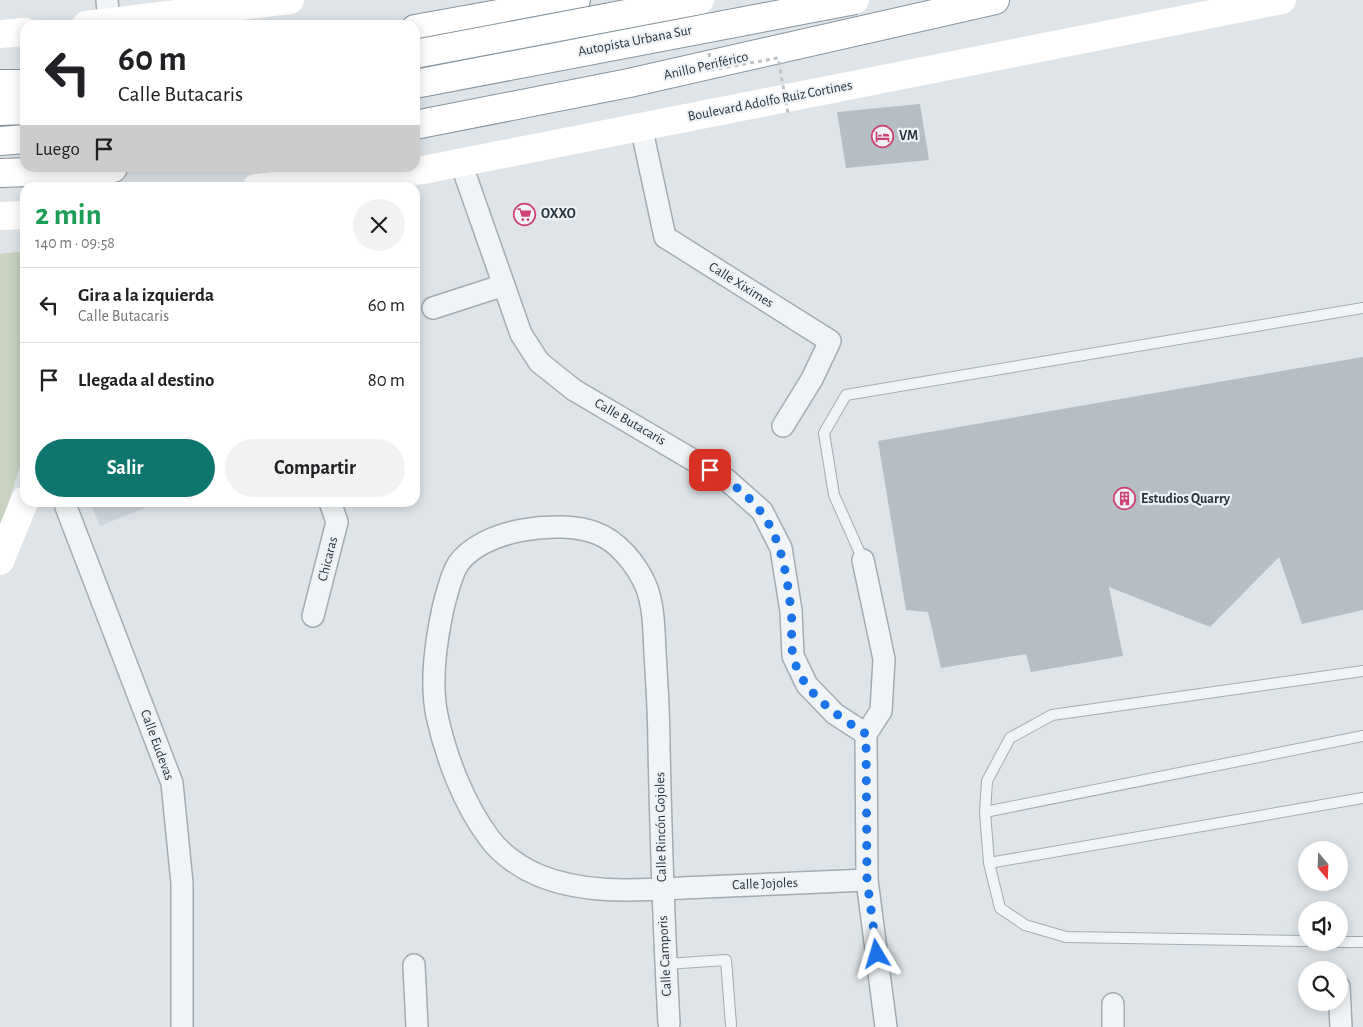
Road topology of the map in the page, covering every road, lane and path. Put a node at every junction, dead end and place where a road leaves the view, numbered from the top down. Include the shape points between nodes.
1 (290, 0) edge
2 (576, 0) edge
3 (700, 0) edge
4 (855, 0) edge
5 (995, 0) edge
6 (1282, 0) edge
7 (101, 16) edge
8 (420, 28) edge
9 (20, 32) edge
10 (0, 34) edge
11 (708, 44) dead end
12 (420, 53) edge
13 (420, 83) edge
14 (0, 84) edge
15 (20, 84) edge
16 (20, 110) edge
17 (0, 111) edge
18 (788, 113) dead end
19 (420, 124) edge
20 (642, 126) junction
21 (20, 139) edge
22 (0, 141) edge
23 (461, 163) junction
24 (420, 170) edge
25 (423, 170) junction
26 (420, 171) edge
27 (31, 172) edge
28 (404, 172) edge
29 (418, 172) edge
30 (0, 173) edge
31 (312, 182) edge
32 (395, 182) edge
33 (20, 215) edge
34 (0, 216) edge
35 (504, 285) junction
36 (433, 308) dead end
37 (1363, 308) edge
38 (783, 426) dead end
39 (22, 507) edge
40 (66, 507) dead end
41 (332, 507) edge
42 (863, 560) joint
43 (0, 561) edge
44 (314, 616) dead end
45 (1363, 671) edge
46 (866, 734) junction
47 (1363, 736) edge
48 (1363, 798) edge
49 (985, 812) junction
50 (989, 863) junction
51 (867, 880) junction
52 (662, 889) junction
53 (1298, 942) edge
54 (1348, 942) edge
55 (1363, 942) edge
56 (666, 964) junction
57 (414, 965) dead end
58 (1113, 1004) dead end
59 (1340, 1011) edge
60 (669, 1024) dead end
61 (731, 1026) dead end
62 (182, 1027) edge
63 (417, 1027) edge
64 (886, 1027) edge
65 (1114, 1027) edge
66 (1341, 1027) edge

1 - 7 main road
2 - 8 main road
3 - 12 main road, Autopista Urbana Sur, bridge
4 - 13 main road, Autopista Urbana Sur, bridge
5 - 19 main road, Anillo Periférico via 629,83
6 - 20 main road, Boulevard Adolfo Ruiz Cortines
9 - 10 main road
11 - 18 path, bridge via 712,70 778,58
14 - 15 main road
16 - 17 main road
20 - 23 main road, Boulevard Adolfo Ruiz Cortines
20 - 38 street, Calle Xiximes via 665,237 830,341 812,379
21 - 22 main road
23 - 25 main road, Boulevard Adolfo Ruiz Cortines
23 - 35 street, Calle Butacaris
24 - 25 main road, Boulevard Adolfo Ruiz Cortines
25 - 26 main road
27 - 30 main road
28 - 31 main road, Boulevard Adolfo Ruiz Cortines
29 - 32 main road
33 - 34 main road
35 - 36 street
35 - 46 street, Calle Butacaris via 521,334 539,362 574,390 727,480 762,511 781,548 791,611 793,656 807,685 835,714
37 - 42 lane via 846,395 824,433 834,495
39 - 43 main road
40 - 62 street, Calle Eudevas via 172,783 182,882
41 - 44 street, Chicaras via 337,522
42 - 46 street via 884,659 881,711
45 - 49 lane via 1052,715 1010,738 987,781
46 - 51 street
47 - 49 lane
48 - 50 lane
49 - 50 lane
50 - 53 lane via 1000,908 1025,925 1066,937
51 - 52 street, Calle Jojoles
51 - 64 street
52 - 52 street, Calle Rincón Gojoles via 654,625 646,587 628,556 598,533 558,526 516,531 481,545 459,562 448,588 434,671 437,714 451,764 469,803 491,841 510,858 538,875 570,885 615,891
52 - 56 street, Calle Camporis
54 - 55 lane
56 - 60 street, Calle Camporis
56 - 61 lane via 726,960
57 - 63 street
58 - 65 street
59 - 66 street

